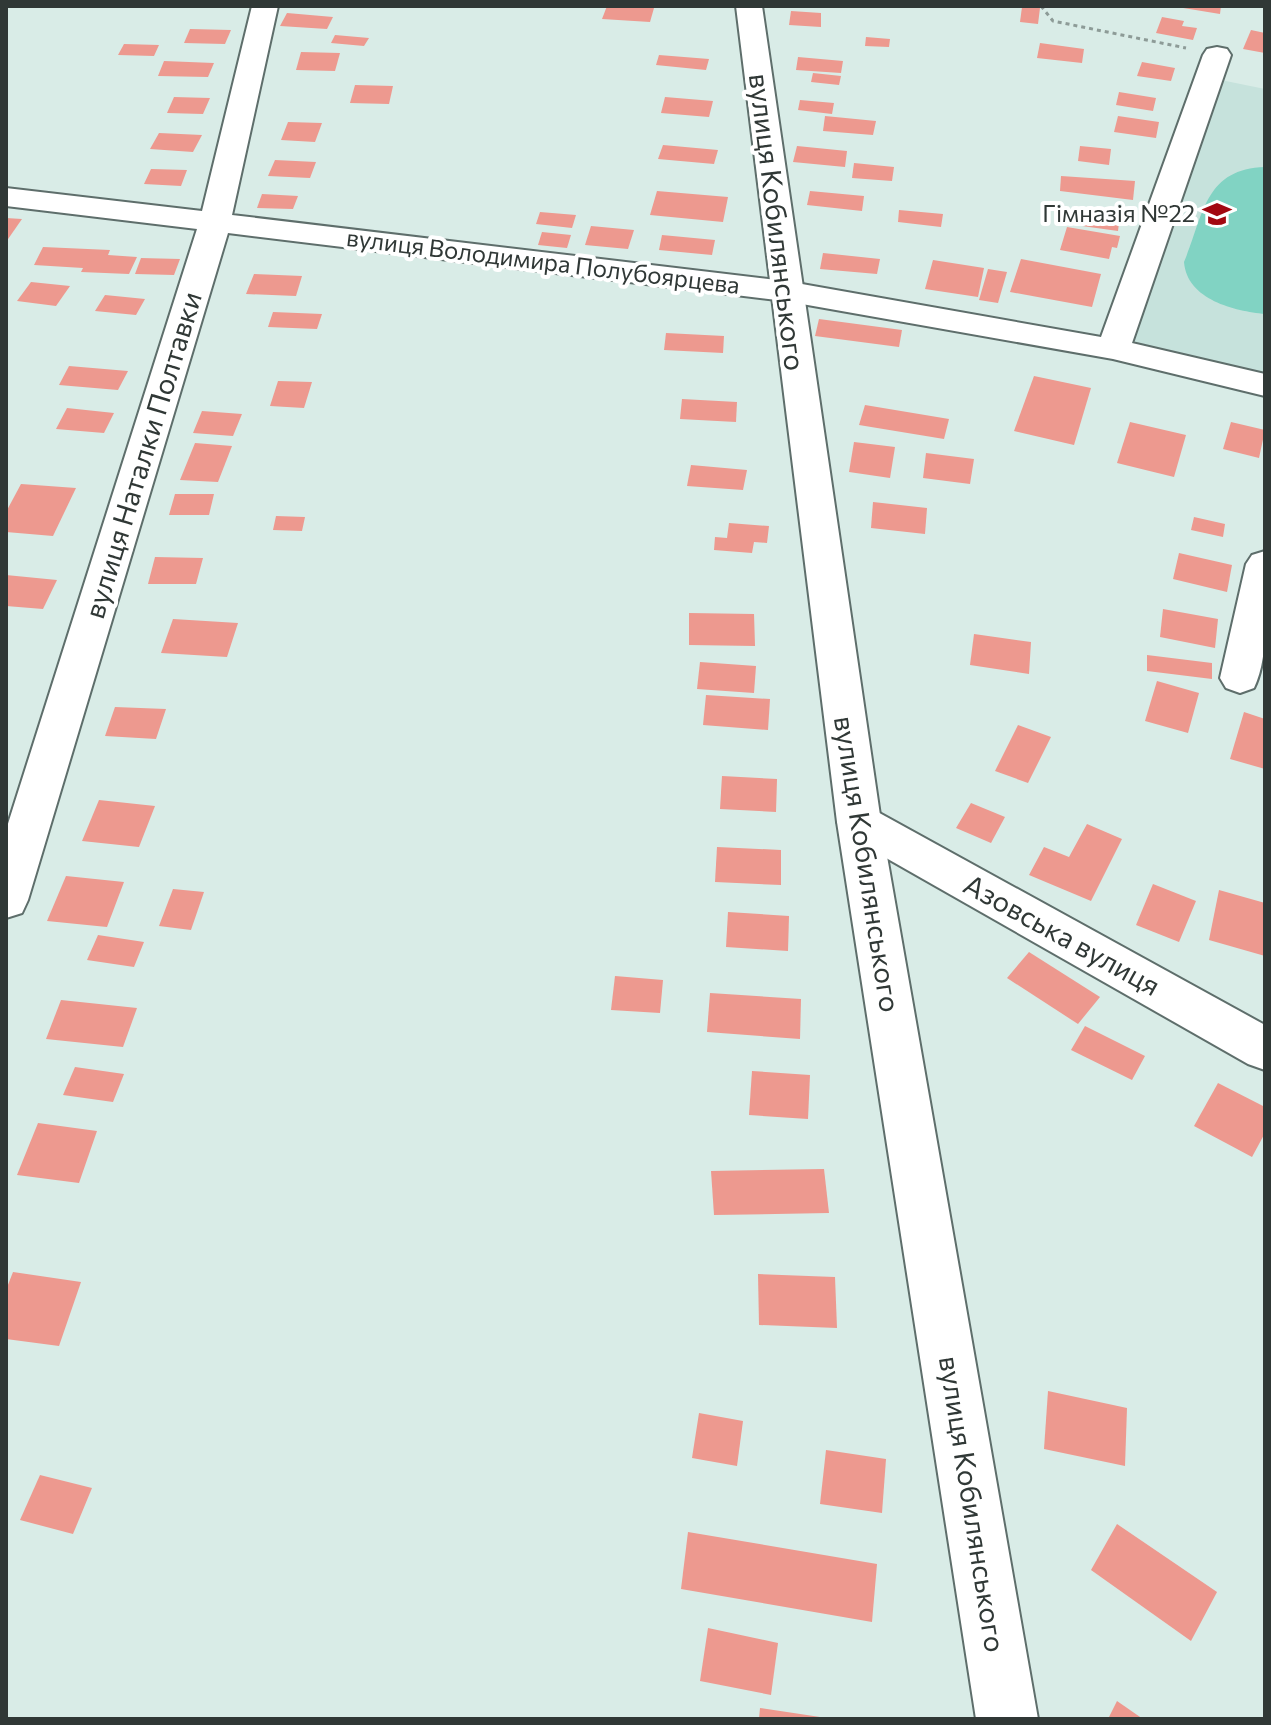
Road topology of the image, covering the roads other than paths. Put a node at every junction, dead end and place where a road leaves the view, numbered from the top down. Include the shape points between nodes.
1 (265, 6) edge
2 (749, 6) edge
3 (1217, 55) road end
4 (6, 197) edge
5 (215, 223) junction
6 (785, 291) junction
7 (1113, 349) junction
8 (1265, 385) edge
9 (1265, 564) edge
10 (1240, 678) dead end
11 (859, 822) junction
12 (6, 900) edge
13 (1265, 1049) edge
14 (1007, 1719) edge

1 - 5 street, вулиця Наталки Полтавки
2 - 6 street, вулиця Кобилянського
3 - 7 street
4 - 5 street, вулиця Володимира Полубоярцева
5 - 6 street, вулиця Володимира Полубоярцева
5 - 12 street, вулиця Наталки Полтавки
6 - 7 street, вулиця Володимира Полубоярцева
6 - 11 street, вулиця Кобилянського
7 - 8 street, вулиця Володимира Полубоярцева
9 - 10 street
11 - 13 street, Азовська вулиця
11 - 14 street, вулиця Кобилянського

